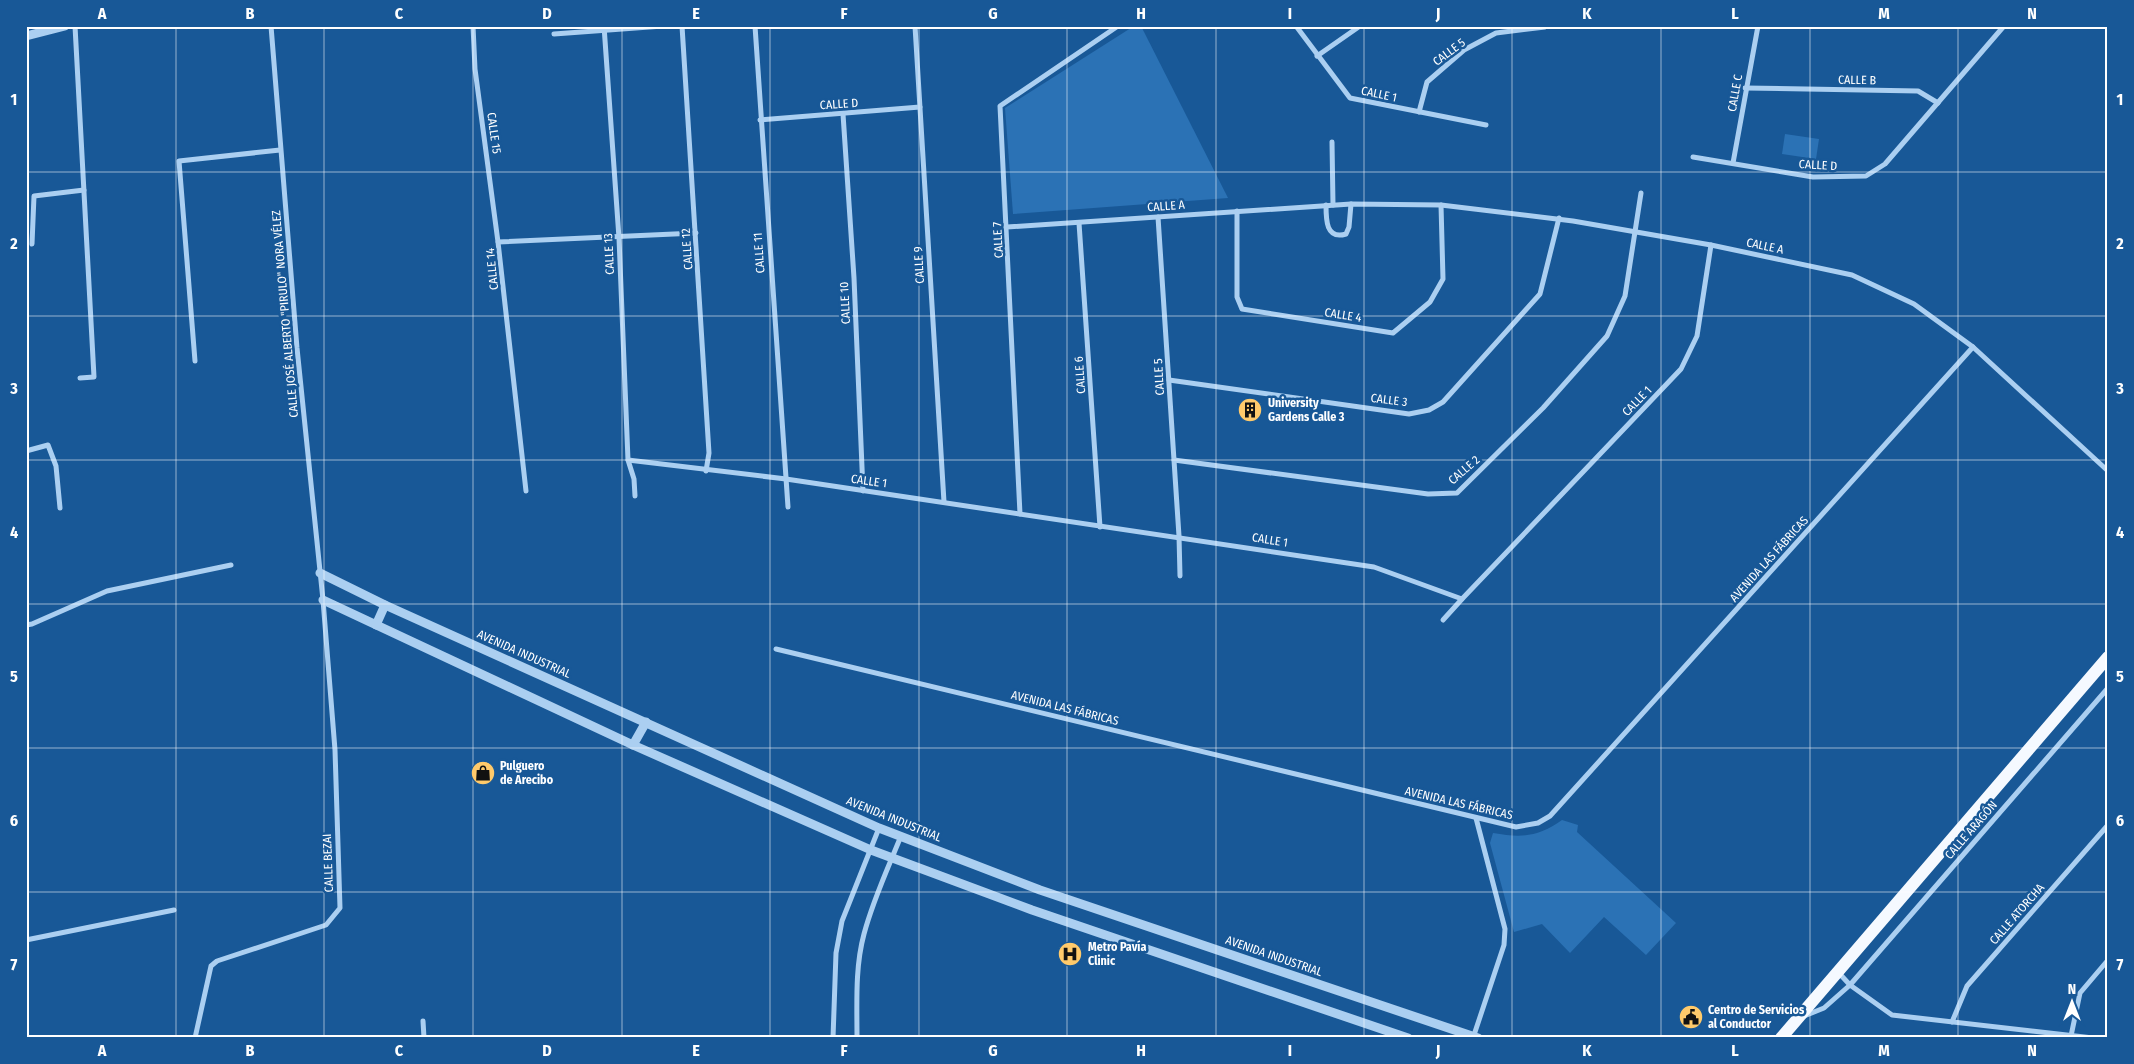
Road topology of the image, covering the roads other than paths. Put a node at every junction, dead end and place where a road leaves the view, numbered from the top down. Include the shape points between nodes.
1 (65, 26) edge
2 (75, 26) edge
3 (271, 26) edge
4 (473, 26) edge
5 (663, 26) edge
6 (682, 26) edge
7 (755, 26) edge
8 (915, 26) edge
9 (1118, 26) edge
10 (1296, 26) edge
11 (1360, 26) edge
12 (1758, 26) edge
13 (2004, 26) edge
14 (1545, 27) edge
15 (604, 28) edge
16 (554, 34) dead end
17 (26, 36) edge
18 (1317, 56) junction
19 (1745, 88) junction
20 (1938, 103) junction
21 (920, 107) junction
22 (1419, 112) junction
23 (843, 114) junction
24 (760, 120) junction
25 (1486, 125) dead end
26 (1332, 142) dead end
27 (280, 150) junction
28 (1693, 157) dead end
29 (1733, 163) junction
30 (84, 190) junction
31 (1641, 193) dead end
32 (1351, 204) junction
33 (1326, 205) junction
34 (1334, 205) junction
35 (1441, 205) junction
36 (1237, 211) junction
37 (1158, 217) junction
38 (1559, 218) junction
39 (1079, 223) junction
40 (1007, 227) junction
41 (1635, 232) junction
42 (696, 233) junction
43 (619, 238) junction
44 (498, 242) junction
45 (32, 244) dead end
46 (1711, 245) junction
47 (1973, 347) junction
48 (195, 361) dead end
49 (80, 378) dead end
50 (1170, 380) junction
51 (26, 451) edge
52 (628, 460) junction
53 (1174, 460) junction
54 (706, 470) junction
55 (2108, 471) edge
56 (786, 479) junction
57 (526, 491) dead end
58 (864, 491) junction
59 (635, 496) dead end
60 (944, 502) junction
61 (788, 506) dead end
62 (60, 508) dead end
63 (1020, 514) junction
64 (1100, 526) junction
65 (1180, 536) junction
66 (231, 565) dead end
67 (320, 573) junction
68 (1180, 576) dead end
69 (1462, 599) junction
70 (323, 600) junction
71 (385, 605) junction
72 (1443, 620) dead end
73 (26, 625) edge
74 (376, 625) junction
75 (776, 649) dead end
76 (2107, 658) edge
77 (2108, 688) edge
78 (646, 722) junction
79 (633, 745) junction
80 (1476, 818) junction
81 (2108, 826) edge
82 (879, 828) junction
83 (901, 836) junction
84 (871, 850) junction
85 (892, 858) junction
86 (174, 910) dead end
87 (26, 940) edge
88 (2108, 960) edge
89 (1838, 972) junction
90 (1850, 985) junction
91 (1800, 1018) junction
92 (423, 1021) dead end
93 (1952, 1022) junction
94 (2071, 1036) junction
95 (1475, 1037) edge
96 (195, 1038) edge
97 (424, 1038) edge
98 (833, 1038) edge
99 (857, 1038) edge
100 (1408, 1038) edge
101 (1781, 1038) edge
102 (2093, 1038) edge

1 - 17 street
2 - 30 street
3 - 27 street, CALLE JOSÉ ALBERTO "PIRULO" NORA VÉLEZ
4 - 44 street, CALLE 15 via 475,69
5 - 15 street
6 - 42 street, CALLE 12
7 - 24 street, CALLE 11
8 - 21 street, CALLE 9
9 - 40 street, CALLE 7 via 1000,106
10 - 18 street
11 - 18 street
12 - 19 street, CALLE C
13 - 20 street
14 - 22 street, CALLE 5 via 1496,33 1464,50 1427,82
15 - 16 street
15 - 43 street, CALLE 13
18 - 22 street, CALLE 1 via 1350,98
19 - 20 street, CALLE B via 1918,92
19 - 29 street, CALLE C
20 - 29 street, CALLE D via 1884,164 1866,176 1813,177
21 - 23 street, CALLE D
21 - 60 street, CALLE 9
22 - 25 street, CALLE 1
23 - 24 street, CALLE D
23 - 58 street, CALLE 10
24 - 56 street, CALLE 11
26 - 34 street
27 - 48 street via 179,161
27 - 67 street, CALLE JOSÉ ALBERTO "PIRULO" NORA VÉLEZ
28 - 29 street, CALLE D
30 - 45 street via 34,196
30 - 49 street via 94,377
31 - 41 street, CALLE 2
32 - 33 street via 1350,228 1340,236 1332,234 1327,227
32 - 34 street, CALLE A
32 - 35 street, CALLE A
33 - 34 street, CALLE A
33 - 36 street, CALLE A
35 - 36 street, CALLE 4 via 1443,279 1430,302 1393,333 1242,310 1237,297
35 - 38 street, CALLE A
36 - 37 street, CALLE A
37 - 39 street, CALLE A
37 - 50 street, CALLE 5
38 - 41 street, CALLE A
38 - 50 street, CALLE 3 via 1540,294 1443,402 1430,410 1409,414
39 - 40 street, CALLE A
39 - 64 street, CALLE 6
40 - 63 street, CALLE 7
41 - 46 street, CALLE A
41 - 53 street, CALLE 2 via 1624,296 1607,336 1543,408 1456,493 1428,494
42 - 43 street, CALLE 14
42 - 54 street, CALLE 12 via 709,453
43 - 44 street, CALLE 14
43 - 52 street, CALLE 13
44 - 57 street, CALLE 14
46 - 47 street, CALLE A via 1852,275 1914,304
46 - 69 street, CALLE 1 via 1697,336 1681,369
47 - 55 street, CALLE A
47 - 80 street, AVENIDA LAS FÁBRICAS via 1550,816 1538,823 1516,826
50 - 53 street, CALLE 5
51 - 62 street via 48,445 56,466
52 - 54 street, CALLE 1
52 - 59 street, CALLE 13
53 - 65 street, CALLE 5
54 - 56 street, CALLE 1
56 - 58 street, CALLE 1
56 - 61 street, CALLE 11
58 - 60 street, CALLE 1
60 - 63 street, CALLE 1
63 - 64 street, CALLE 1
64 - 65 street, CALLE 1
65 - 68 street, CALLE 5
65 - 69 street, CALLE 1 via 1374,567
66 - 73 street via 107,591
67 - 70 street, CALLE JOSÉ ALBERTO "PIRULO" NORA VÉLEZ
67 - 71 street, AVENIDA INDUSTRIAL
69 - 72 street
70 - 74 street
70 - 96 street, CALLE BEZAI via 335,750 340,908 326,925 217,960 211,966
71 - 74 street
71 - 78 street, AVENIDA INDUSTRIAL
74 - 79 street
75 - 80 street, AVENIDA LAS FÁBRICAS
76 - 89 main road
77 - 90 street, CALLE ARAGÓN
78 - 79 street
78 - 82 street, AVENIDA INDUSTRIAL
79 - 84 street
80 - 95 street via 1505,929 1504,945
81 - 93 street, CALLE ATORCHA via 1967,986
82 - 83 street, AVENIDA INDUSTRIAL
82 - 84 street
83 - 85 street
83 - 95 street, AVENIDA INDUSTRIAL via 1040,890
84 - 85 street
84 - 98 street via 842,921 836,961
85 - 99 street via 863,935 857,986
85 - 100 street via 1032,910
86 - 87 street
88 - 94 street via 2080,993
89 - 90 street
89 - 91 main road
90 - 91 street, CALLE ARAGÓN via 1824,1008
90 - 93 street via 1892,1015
91 - 101 main road
92 - 97 street
93 - 94 street
94 - 102 street

